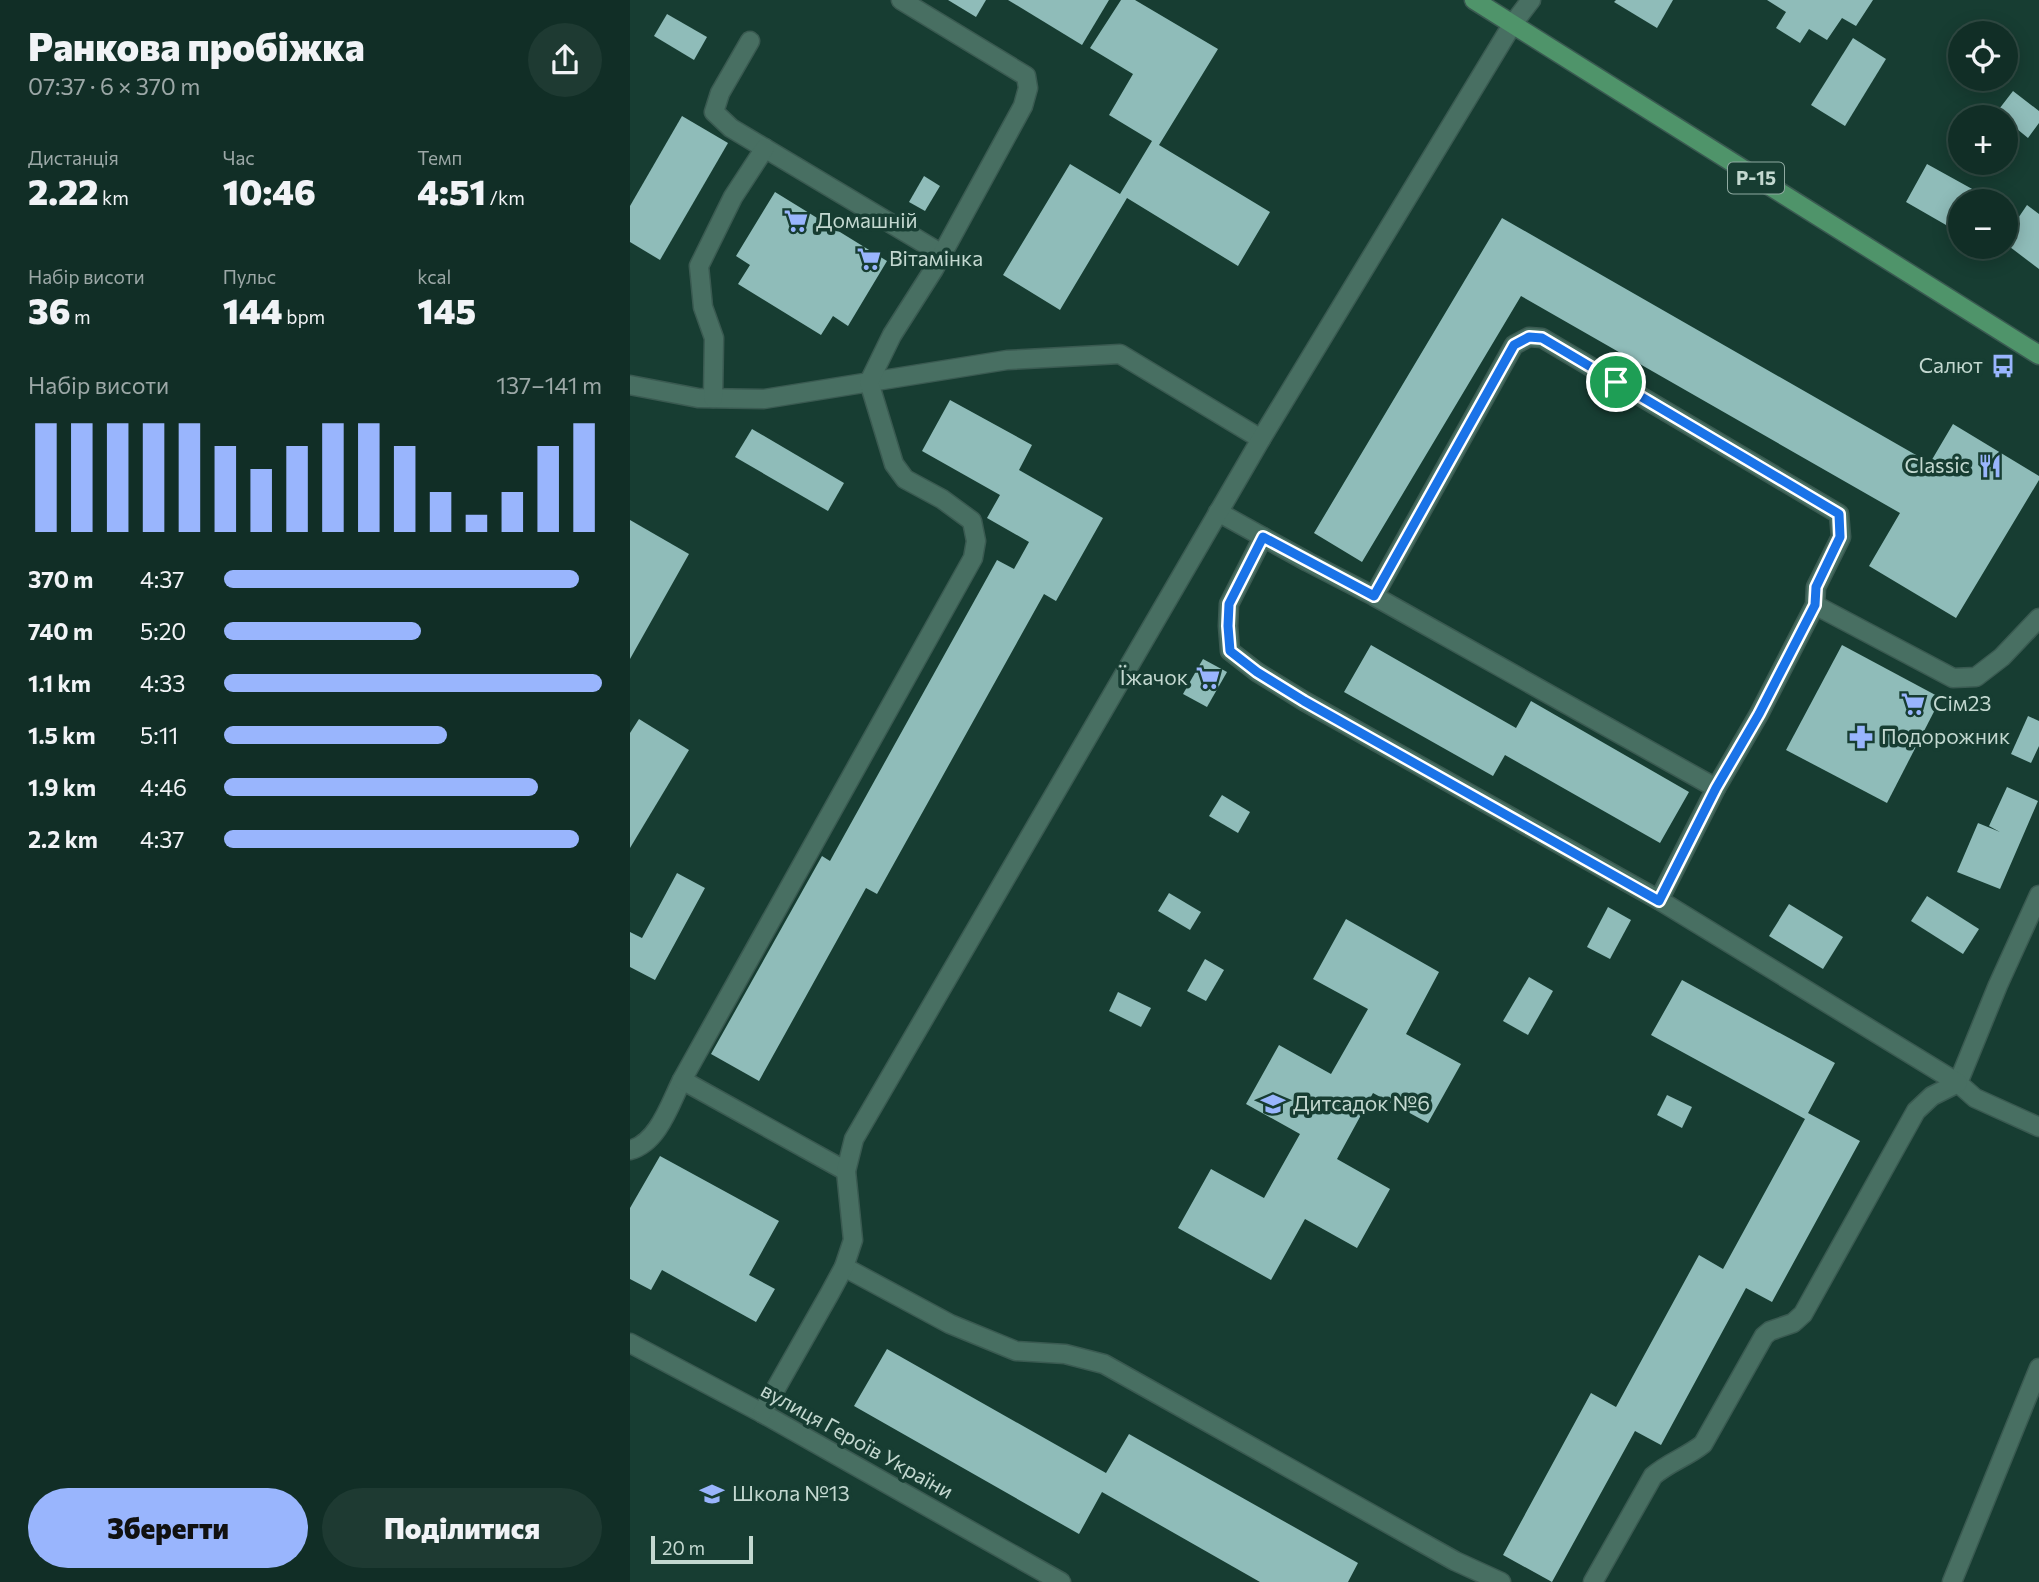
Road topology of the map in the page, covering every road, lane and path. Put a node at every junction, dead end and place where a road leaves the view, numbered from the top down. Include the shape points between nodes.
1 (901, 0) edge
2 (1474, 0) edge
3 (1531, 0) edge
4 (1512, 25) junction
5 (750, 41) dead end
6 (765, 148) junction
7 (942, 254) junction
8 (2039, 355) edge
9 (869, 382) junction
10 (631, 388) edge
11 (713, 398) junction
12 (1261, 439) junction
13 (1218, 512) junction
14 (1263, 537) junction
15 (1374, 596) junction
16 (1815, 605) junction
17 (2039, 618) edge
18 (1716, 788) junction
19 (2039, 895) edge
20 (1659, 901) junction
21 (682, 1080) junction
22 (1958, 1083) junction
23 (2039, 1127) edge
24 (630, 1150) edge
25 (846, 1171) junction
26 (844, 1267) junction
27 (630, 1343) edge
28 (2037, 1378) edge
29 (762, 1413) junction
30 (1061, 1582) edge
31 (1501, 1582) edge
32 (1593, 1582) edge
33 (1952, 1582) edge

1 - 7 street via 1026,76 1028,88 1023,106
2 - 4 main road, Р-15
3 - 4 street
4 - 8 main road, Р-15
4 - 12 street
5 - 6 street via 714,112
6 - 7 street
6 - 11 street via 733,197 699,266 703,307 715,338
7 - 9 street
9 - 11 street via 764,399
9 - 12 street via 1007,360 1120,354
9 - 21 street via 894,464 905,479 972,521 973,558
10 - 11 street
12 - 13 street
13 - 14 street
13 - 25 street via 854,1139
14 - 15 street
14 - 20 street via 1229,604 1230,651 1304,701
15 - 16 street via 1514,345 1529,337 1542,338 1839,514 1840,537 1816,587
15 - 18 street
16 - 17 street via 1953,678 1976,677
16 - 18 street
18 - 20 street
19 - 22 street
20 - 22 street
21 - 24 street via 655,1132
21 - 25 street
22 - 23 street via 1975,1098
22 - 32 street via 1932,1096 1916,1111 1803,1314 1764,1336 1703,1444 1653,1475
25 - 26 street via 853,1240
26 - 29 street
26 - 31 street via 950,1324 1016,1352 1065,1354 1104,1364 1455,1561
27 - 29 street, вулиця Героїв України
28 - 33 street
29 - 30 street, вулиця Героїв України

